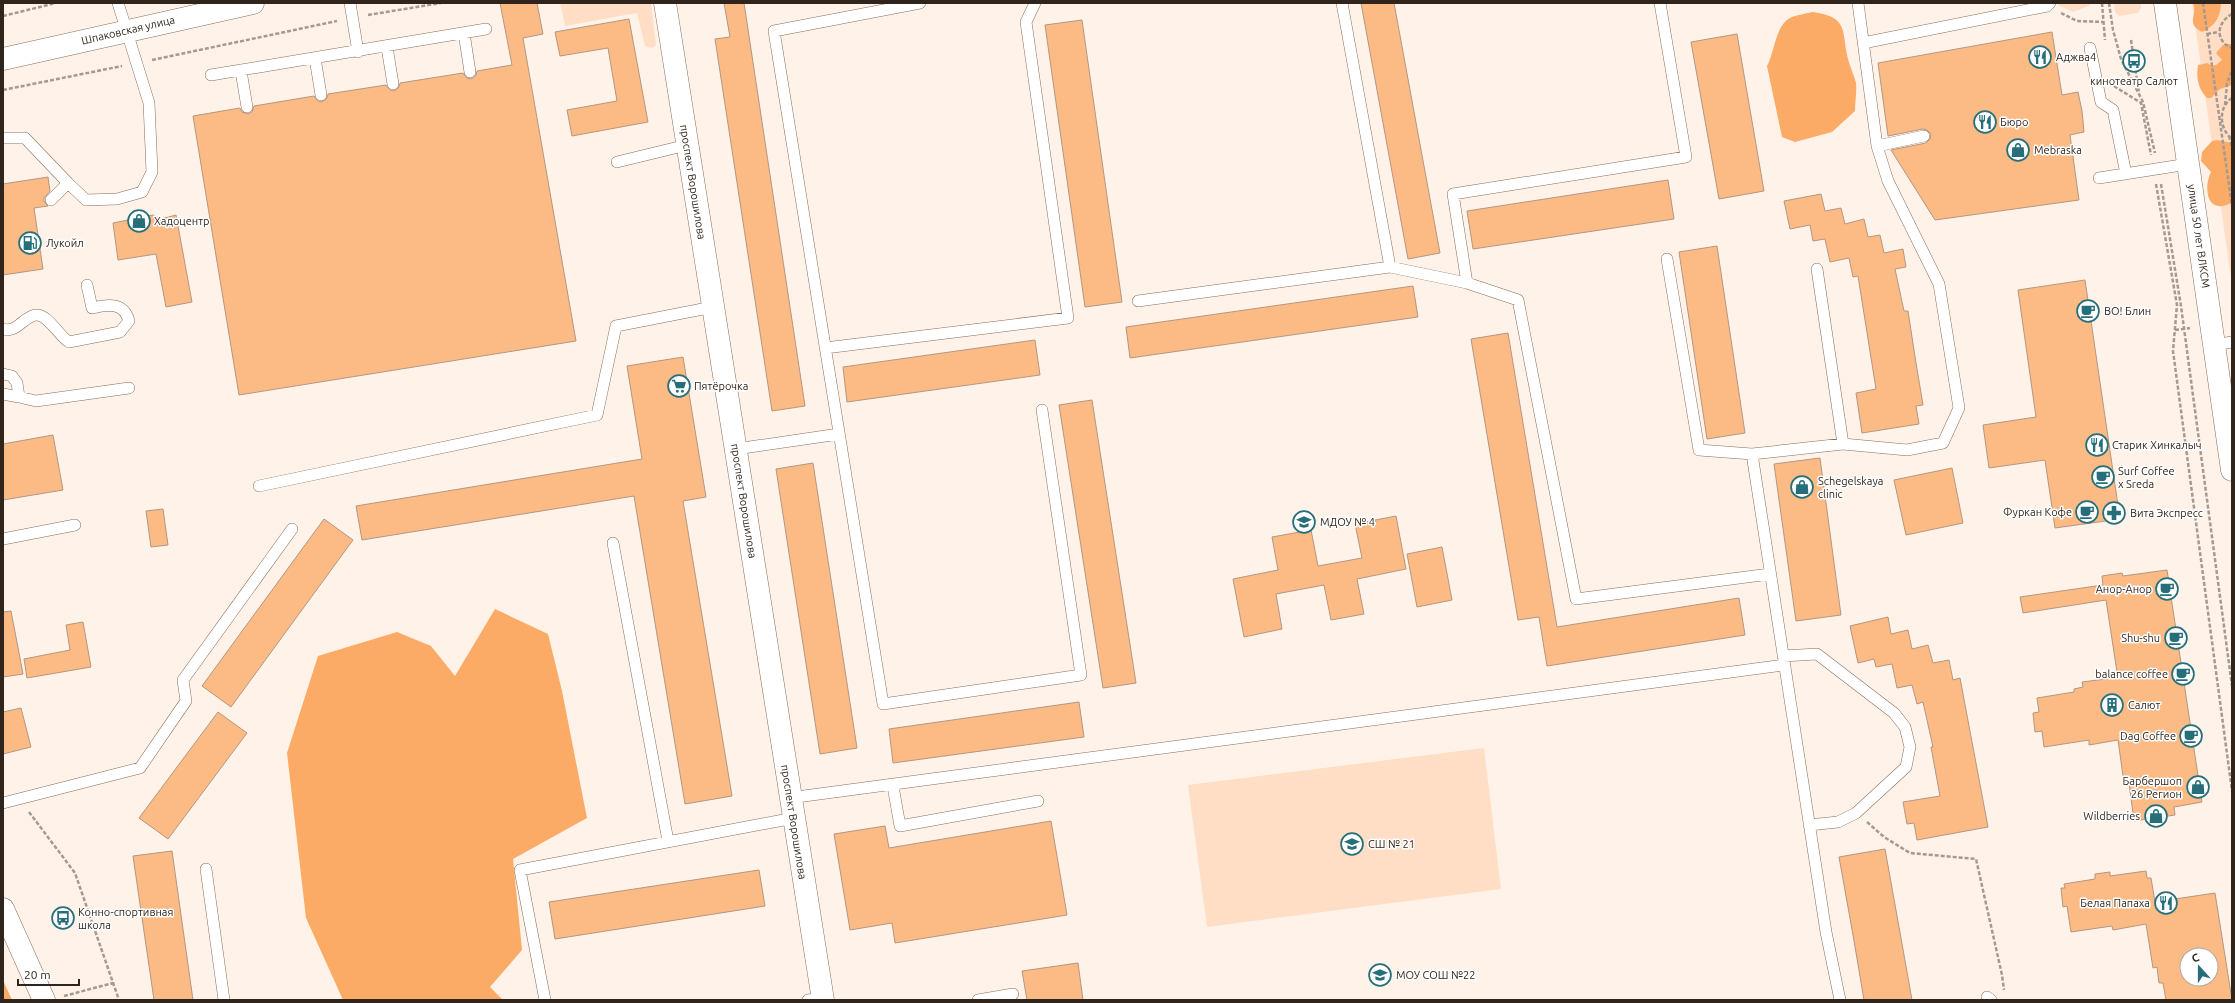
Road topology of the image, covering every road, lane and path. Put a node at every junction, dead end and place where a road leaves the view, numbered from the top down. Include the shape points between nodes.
1 (56, 3) edge
2 (118, 3) edge
3 (253, 3) edge
4 (350, 3) edge
5 (441, 3) edge
6 (665, 3) edge
7 (920, 3) edge
8 (1035, 3) edge
9 (1342, 3) edge
10 (1660, 3) edge
11 (1858, 3) edge
12 (2102, 3) edge
13 (2109, 3) edge
14 (2165, 3) edge
15 (2203, 3) edge
16 (2048, 5) edge
17 (2232, 14) edge
18 (3, 16) edge
19 (352, 18) junction
20 (2103, 22) junction
21 (486, 29) dead end
22 (126, 30) junction
23 (2219, 32) junction
24 (464, 33) junction
25 (2207, 34) junction
26 (2131, 40) dead end
27 (1863, 44) junction
28 (2105, 45) dead end
29 (387, 47) junction
30 (2090, 48) dead end
31 (2232, 48) edge
32 (358, 52) junction
33 (315, 58) junction
34 (3, 59) edge
35 (136, 64) junction
36 (2232, 70) edge
37 (241, 71) junction
38 (470, 72) dead end
39 (211, 75) dead end
40 (393, 84) dead end
41 (2109, 84) dead end
42 (3, 90) edge
43 (321, 95) dead end
44 (2140, 97) junction
45 (2232, 98) edge
46 (2141, 103) junction
47 (2225, 106) junction
48 (247, 107) dead end
49 (2221, 119) junction
50 (1924, 136) dead end
51 (3, 138) edge
52 (2231, 138) edge
53 (687, 145) junction
54 (1877, 146) junction
55 (2232, 147) edge
56 (617, 162) dead end
57 (2188, 164) junction
58 (2156, 168) junction
59 (2126, 174) junction
60 (2099, 178) dead end
61 (68, 182) junction
62 (52, 200) dead end
63 (2232, 206) edge
64 (1667, 259) dead end
65 (1390, 267) junction
66 (1817, 269) dead end
67 (1468, 283) junction
68 (88, 285) dead end
69 (1138, 302) dead end
70 (712, 307) junction
71 (3, 329) edge
72 (2223, 343) edge
73 (825, 348) junction
74 (3, 374) edge
75 (130, 388) dead end
76 (3, 394) edge
77 (19, 398) junction
78 (1042, 410) dead end
79 (839, 434) junction
80 (1843, 444) junction
81 (736, 449) junction
82 (1752, 454) junction
83 (2232, 470) edge
84 (259, 486) dead end
85 (74, 525) dead end
86 (292, 529) dead end
87 (3, 539) edge
88 (613, 543) dead end
89 (1770, 574) junction
90 (1783, 660) junction
91 (2232, 686) edge
92 (893, 786) junction
93 (2232, 791) edge
94 (20, 798) junction
95 (1038, 801) dead end
96 (3, 803) edge
97 (792, 808) junction
98 (1856, 813) junction
99 (1809, 825) junction
100 (668, 841) junction
101 (206, 869) dead end
102 (3, 909) edge
103 (113, 983) junction
104 (1013, 994) dead end
105 (2004, 994) dead end
106 (50, 999) edge
107 (818, 999) edge
108 (119, 1000) edge
109 (225, 1000) edge
110 (545, 1000) edge
111 (978, 1000) edge
112 (1840, 1000) edge

1 - 18 path
2 - 22 lane
3 - 22 street, Шпаковская улица
4 - 19 lane
5 - 19 path
6 - 53 street, проспект Ворошилова
7 - 73 lane via 774,31
8 - 73 lane via 1026,22 1068,318
9 - 65 lane
10 - 67 lane via 1686,157 1453,194
11 - 27 lane
12 - 20 path
13 - 44 path via 2121,59
14 - 57 street, улица 50 лет ВЛКСМ
15 - 25 path
16 - 20 path via 2077,21
16 - 27 lane
17 - 23 path via 2223,21
19 - 32 lane
19 - 35 path
20 - 28 path
21 - 24 lane
22 - 34 street, Шпаковская улица
22 - 35 lane
23 - 25 path
23 - 31 path via 2221,40
24 - 29 lane
24 - 38 lane
25 - 49 path
26 - 44 path
27 - 54 lane
29 - 32 lane
29 - 40 lane
30 - 59 lane via 2101,102 2113,110
32 - 33 lane
33 - 37 lane
33 - 43 lane
35 - 42 path
35 - 61 lane via 149,103 152,172 142,192 117,199 86,200
36 - 47 path via 2227,84
37 - 39 lane
37 - 48 lane
41 - 46 path
44 - 46 path
44 - 58 path
45 - 47 path
46 - 58 path
47 - 49 path
49 - 52 path via 2224,129
49 - 63 path
50 - 54 lane
51 - 61 lane via 25,138
52 - 55 path
53 - 56 lane
53 - 70 street, проспект Ворошилова
54 - 80 lane via 1888,181 1939,284 1959,408 1943,443 1907,450
57 - 58 lane
57 - 72 street, улица 50 лет ВЛКСМ
58 - 59 lane
58 - 91 path via 2182,314
58 - 93 path via 2177,305 2173,351
59 - 60 lane
61 - 62 lane
64 - 82 lane via 1699,450
65 - 67 lane
65 - 69 lane
66 - 80 lane
67 - 89 lane via 1518,300 1576,599
68 - 71 lane via 92,308 119,306 127,313 129,321 120,332 69,342 41,315 34,315 10,330
70 - 81 street, проспект Ворошилова
70 - 84 lane via 616,326 596,415
72 - 83 street, улица 50 лет ВЛКСМ
73 - 79 lane
74 - 77 lane via 12,376 17,382
75 - 77 lane via 36,401
76 - 77 lane
78 - 79 lane via 1081,675 883,704
79 - 81 lane
80 - 82 lane
81 - 97 street, проспект Ворошилова
82 - 89 lane
85 - 87 lane
86 - 94 lane via 183,680 186,701 140,768
88 - 100 lane
89 - 90 lane
90 - 92 lane
90 - 98 lane via 1817,654 1894,712 1905,727 1910,747 1906,767
90 - 99 lane
92 - 95 lane via 900,826
92 - 97 lane
94 - 96 lane
94 - 103 path via 75,873
97 - 100 lane
97 - 107 street, проспект Ворошилова
98 - 99 lane via 1838,822
98 - 105 path via 1884,837 1910,853 1976,859
99 - 112 lane
100 - 110 lane via 520,870
101 - 109 lane
102 - 106 street
103 - 106 path
103 - 108 path
104 - 111 lane

